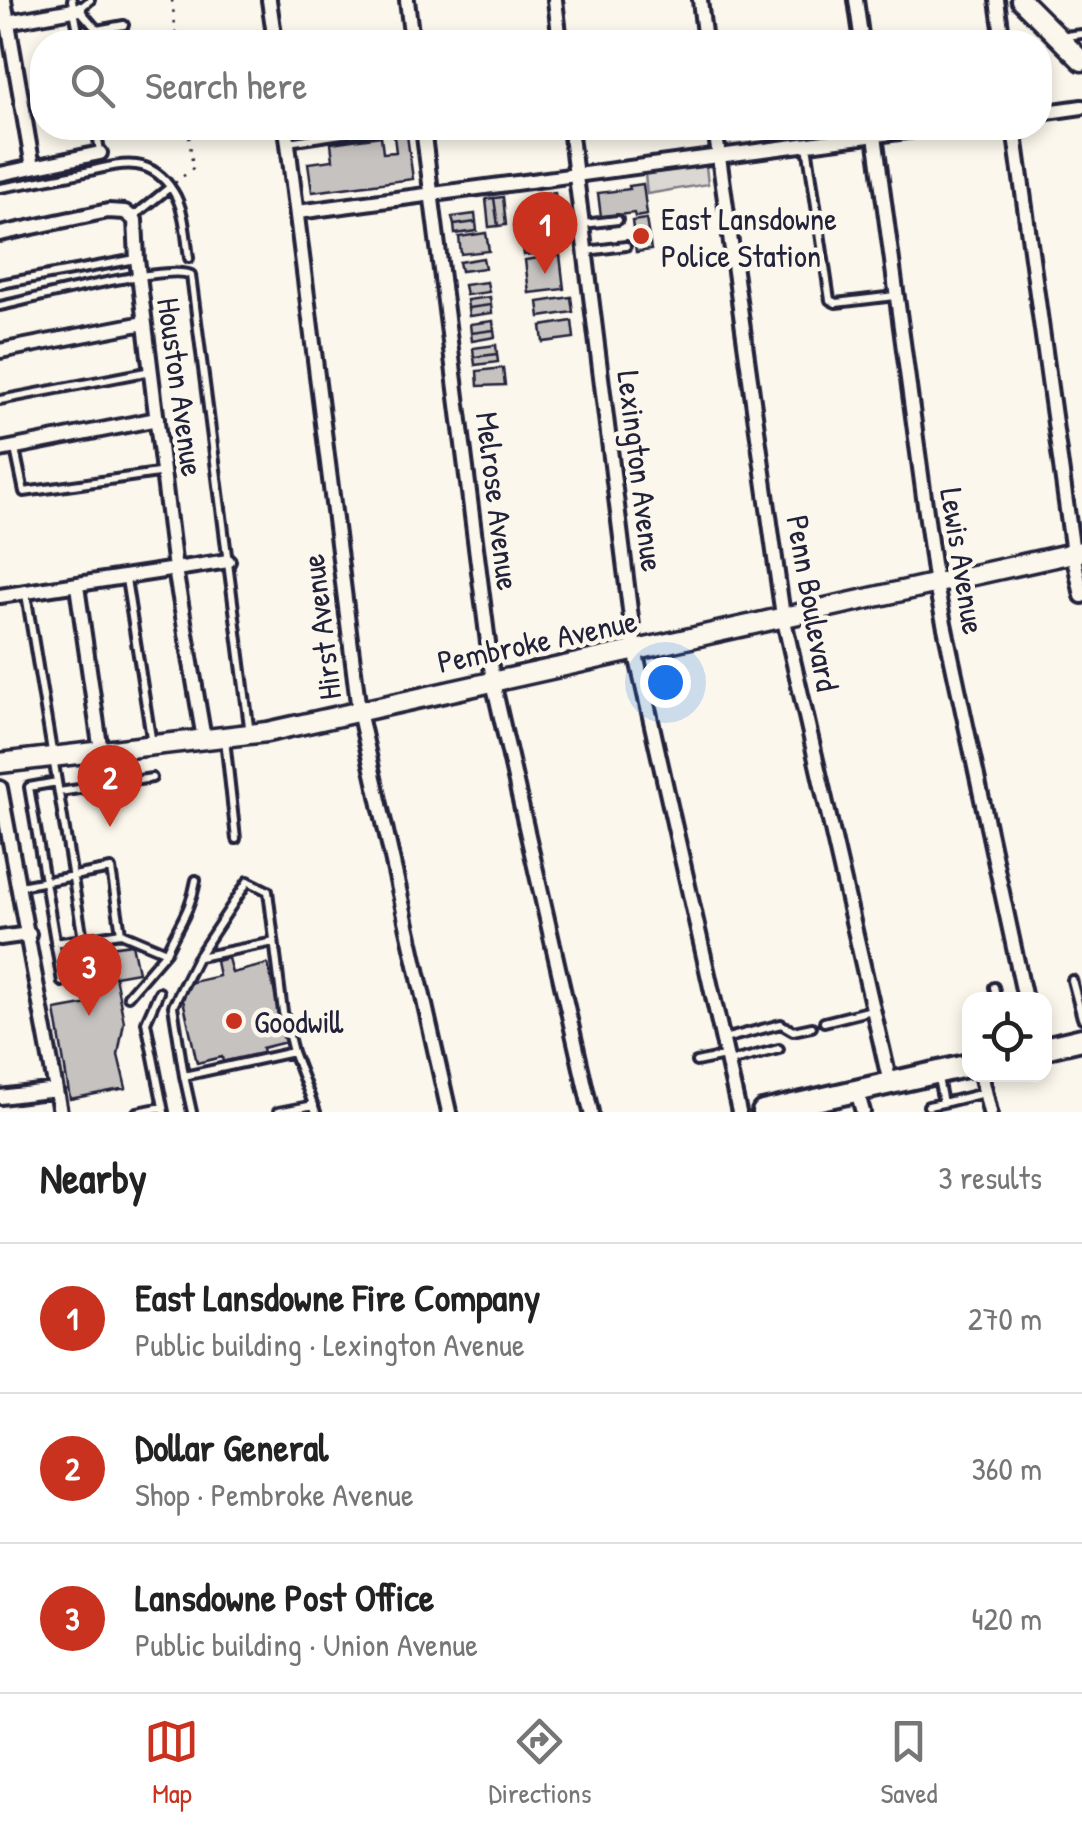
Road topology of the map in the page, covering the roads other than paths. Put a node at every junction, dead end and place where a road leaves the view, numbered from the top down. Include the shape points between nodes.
1 (4, 0) edge
2 (269, 0) edge
3 (407, 0) edge
4 (555, 0) edge
5 (700, 0) edge
6 (856, 0) edge
7 (997, 0) edge
8 (1021, 0) edge
9 (79, 5) edge
10 (4, 22) edge
11 (124, 25) dead end
12 (80, 30) edge
13 (273, 30) edge
14 (411, 30) edge
15 (559, 30) edge
16 (704, 30) edge
17 (860, 30) edge
18 (1001, 30) edge
19 (1051, 30) edge
20 (1052, 31) edge
21 (1082, 34) edge
22 (1058, 37) junction
23 (1082, 62) edge
24 (1082, 107) edge
25 (1052, 111) edge
26 (98, 140) edge
27 (301, 140) edge
28 (424, 140) edge
29 (572, 140) edge
30 (717, 140) edge
31 (828, 140) edge
32 (875, 140) edge
33 (1016, 140) edge
34 (288, 142) joint
35 (807, 144) junction
36 (100, 153) joint
37 (719, 156) junction
38 (33, 167) junction
39 (0, 174) edge
40 (576, 175) junction
41 (170, 187) junction
42 (0, 188) edge
43 (431, 195) junction
44 (298, 212) junction
45 (131, 216) junction
46 (618, 220) dead end
47 (582, 224) junction
48 (0, 234) edge
49 (626, 246) dead end
50 (586, 251) junction
51 (189, 258) dead end
52 (136, 259) junction
53 (139, 277) junction
54 (0, 284) edge
55 (896, 296) junction
56 (0, 306) edge
57 (144, 323) junction
58 (0, 352) edge
59 (151, 372) junction
60 (0, 400) edge
61 (157, 419) junction
62 (15, 447) junction
63 (0, 450) edge
64 (165, 472) junction
65 (1077, 552) edge
66 (228, 561) junction
67 (175, 569) junction
68 (126, 578) junction
69 (77, 586) junction
70 (936, 586) junction
71 (26, 593) junction
72 (0, 596) edge
73 (1082, 596) edge
74 (783, 616) junction
75 (635, 650) junction
76 (494, 682) junction
77 (359, 711) junction
78 (250, 735) junction
79 (225, 738) junction
80 (204, 739) junction
81 (152, 746) junction
82 (101, 752) junction
83 (53, 758) junction
84 (0, 764) edge
85 (152, 778) dead end
86 (57, 782) junction
87 (0, 788) edge
88 (59, 792) junction
89 (236, 839) dead end
90 (73, 876) junction
91 (196, 880) dead end
92 (45, 882) junction
93 (20, 886) junction
94 (120, 933) junction
95 (30, 934) junction
96 (0, 938) edge
97 (83, 939) junction
98 (274, 942) junction
99 (55, 943) junction
100 (166, 952) junction
101 (197, 958) junction
102 (1072, 980) dead end
103 (62, 982) dead end
104 (994, 987) dead end
105 (159, 992) dead end
106 (996, 992) edge
107 (1022, 992) edge
108 (128, 996) dead end
109 (873, 1010) junction
110 (1082, 1018) edge
111 (824, 1022) dead end
112 (812, 1026) dead end
113 (723, 1039) junction
114 (1082, 1039) edge
115 (1052, 1046) edge
116 (779, 1049) dead end
117 (293, 1052) junction
118 (727, 1059) junction
119 (696, 1062) dead end
120 (962, 1067) edge
121 (936, 1072) junction
122 (184, 1076) junction
123 (983, 1082) edge
124 (890, 1083) junction
125 (56, 1090) junction
126 (857, 1090) junction
127 (985, 1092) junction
128 (0, 1097) edge
129 (944, 1103) junction
130 (928, 1106) dead end
131 (315, 1108) edge
132 (164, 1110) edge
133 (60, 1112) edge
134 (138, 1112) edge
135 (192, 1112) edge
136 (283, 1112) edge
137 (449, 1112) edge
138 (591, 1112) edge
139 (739, 1112) edge
140 (764, 1112) edge
141 (863, 1112) edge
142 (990, 1112) edge

1 - 10 street
2 - 13 street
3 - 14 street
4 - 15 street
5 - 16 street
6 - 17 street
7 - 18 street
8 - 19 street
9 - 10 street
9 - 11 lane via 97,30
9 - 12 lane
10 - 38 street
20 - 22 street
21 - 22 lane
22 - 23 street
24 - 25 street
26 - 36 lane
27 - 34 lane
28 - 43 street, Melrose Avenue
29 - 40 street, Lexington Avenue
30 - 37 street, Penn Boulevard
31 - 35 street
32 - 55 street, Lewis Avenue
33 - 65 street
34 - 44 street, Hirst Avenue
35 - 37 street
35 - 55 lane via 830,300
36 - 38 street
37 - 40 street
37 - 74 street, Penn Boulevard
38 - 39 street
40 - 43 street
40 - 47 street, Lexington Avenue
41 - 42 lane via 128,163
41 - 45 lane
41 - 51 lane via 180,204
43 - 44 street
43 - 76 street, Melrose Avenue
44 - 77 street, Hirst Avenue
45 - 48 street via 108,211
45 - 52 street, Houston Avenue
46 - 47 lane
47 - 50 street, Lexington Avenue
49 - 50 lane
50 - 75 street, Lexington Avenue
52 - 53 street, Houston Avenue
52 - 54 lane
53 - 56 lane
53 - 57 street, Houston Avenue
53 - 66 lane via 192,274
55 - 70 street, Lewis Avenue
57 - 58 street
57 - 59 street, Houston Avenue
59 - 60 lane
59 - 61 street, Houston Avenue
61 - 62 street
61 - 64 street, Houston Avenue
62 - 63 street
62 - 64 lane via 24,492
64 - 67 street, Houston Avenue
65 - 70 street, Pembroke Avenue
65 - 73 street
66 - 67 street
66 - 78 lane
67 - 68 street
67 - 80 street, Houston Avenue
68 - 69 street
68 - 81 lane
69 - 71 street
69 - 82 street
70 - 74 street, Pembroke Avenue
70 - 107 street, Lewis Avenue
71 - 72 street
71 - 83 lane
74 - 75 street, Pembroke Avenue
74 - 109 street, Penn Boulevard
75 - 76 street, Pembroke Avenue
75 - 113 street, Lexington Avenue
76 - 77 street, Pembroke Avenue
76 - 138 street, Melrose Avenue
77 - 78 street, Pembroke Avenue
77 - 137 street, Hirst Avenue
78 - 79 street, Pembroke Avenue
79 - 80 street, Pembroke Avenue
79 - 89 lane
80 - 81 street, Pembroke Avenue
81 - 82 street, Pembroke Avenue
82 - 83 street, Pembroke Avenue
83 - 84 street, Pembroke Avenue
83 - 86 lane
85 - 88 lane
86 - 88 lane
86 - 92 lane via 29,787
87 - 93 street
88 - 90 lane
90 - 92 lane
90 - 94 lane via 111,869
90 - 97 lane
91 - 100 lane via 191,910
92 - 93 lane
92 - 99 lane
93 - 95 street
94 - 97 lane
94 - 100 lane
95 - 96 street
95 - 125 street
97 - 99 lane
98 - 101 lane
98 - 101 lane via 268,891 248,881
98 - 117 lane
99 - 103 lane
100 - 108 lane
101 - 122 lane via 173,1006
102 - 110 lane
104 - 106 lane
105 - 132 lane via 146,1022
109 - 111 lane
109 - 124 street, Penn Boulevard
112 - 113 lane via 793,1031 781,1024
113 - 118 street, Lexington Avenue
114 - 115 main road
116 - 118 lane
117 - 122 lane
117 - 131 lane
118 - 119 lane
118 - 139 street, Lexington Avenue
120 - 121 main road
121 - 124 main road
121 - 129 lane
122 - 135 lane
123 - 127 street
124 - 126 main road
125 - 128 street
125 - 133 street
126 - 140 main road
126 - 141 street
127 - 129 lane
127 - 142 street
129 - 130 lane
131 - 136 lane
132 - 134 lane

